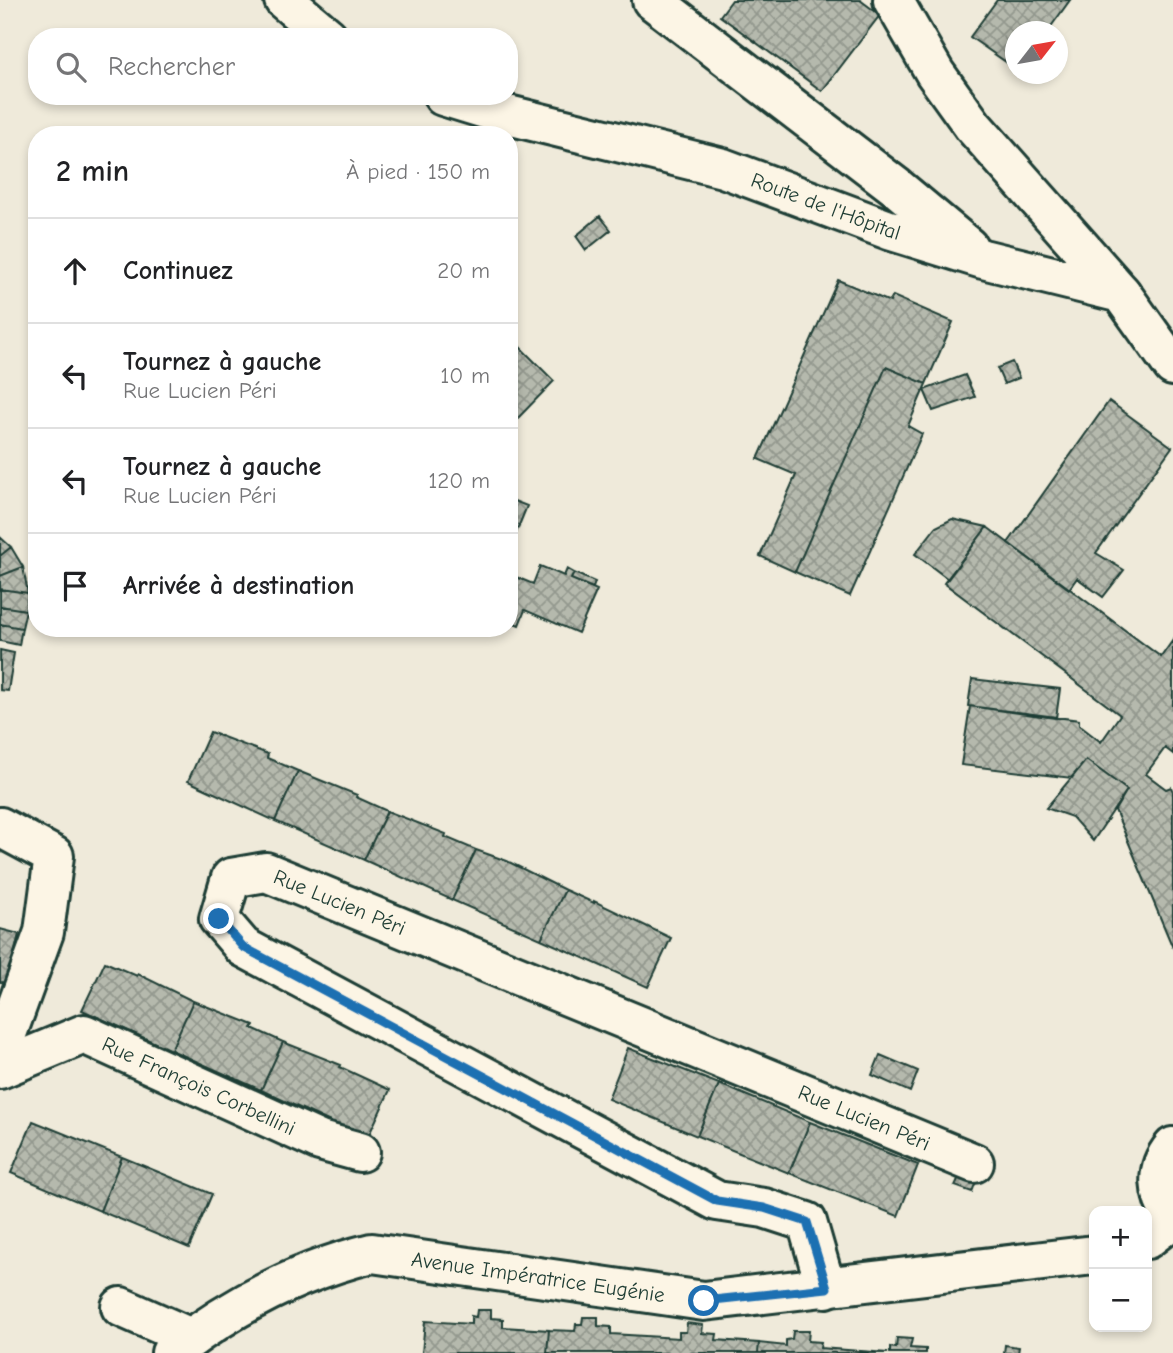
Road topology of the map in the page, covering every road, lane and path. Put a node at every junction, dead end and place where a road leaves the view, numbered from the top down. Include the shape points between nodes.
1 (285, 0) edge
2 (652, 0) edge
3 (892, 0) edge
4 (318, 28) edge
5 (472, 105) edge
6 (983, 259) junction
7 (1121, 293) junction
8 (1173, 366) edge
9 (0, 827) edge
10 (0, 1053) edge
11 (0, 1069) edge
12 (1173, 1147) edge
13 (360, 1152) dead end
14 (974, 1163) dead end
15 (1173, 1219) edge
16 (1152, 1235) edge
17 (1089, 1256) edge
18 (827, 1288) junction
19 (121, 1307) dead end
20 (181, 1345) edge

1 - 4 street
2 - 6 street
3 - 7 street via 973,126
5 - 6 street, Route de l'Hôpital via 723,168 889,230
6 - 7 street, Route de l'Hôpital
7 - 8 street
9 - 10 street via 54,856 44,932
11 - 13 street, Rue François Corbellini via 84,1034 320,1141
12 - 15 street via 1160,1172 1164,1205
14 - 18 street, Rue Lucien Péri via 266,872 231,878 219,919 243,947 717,1201 764,1208 807,1222
15 - 16 street
17 - 18 street, Avenue Impératrice Eugénie
18 - 20 street, Avenue Impératrice Eugénie via 704,1301 372,1253 261,1293
19 - 20 street

